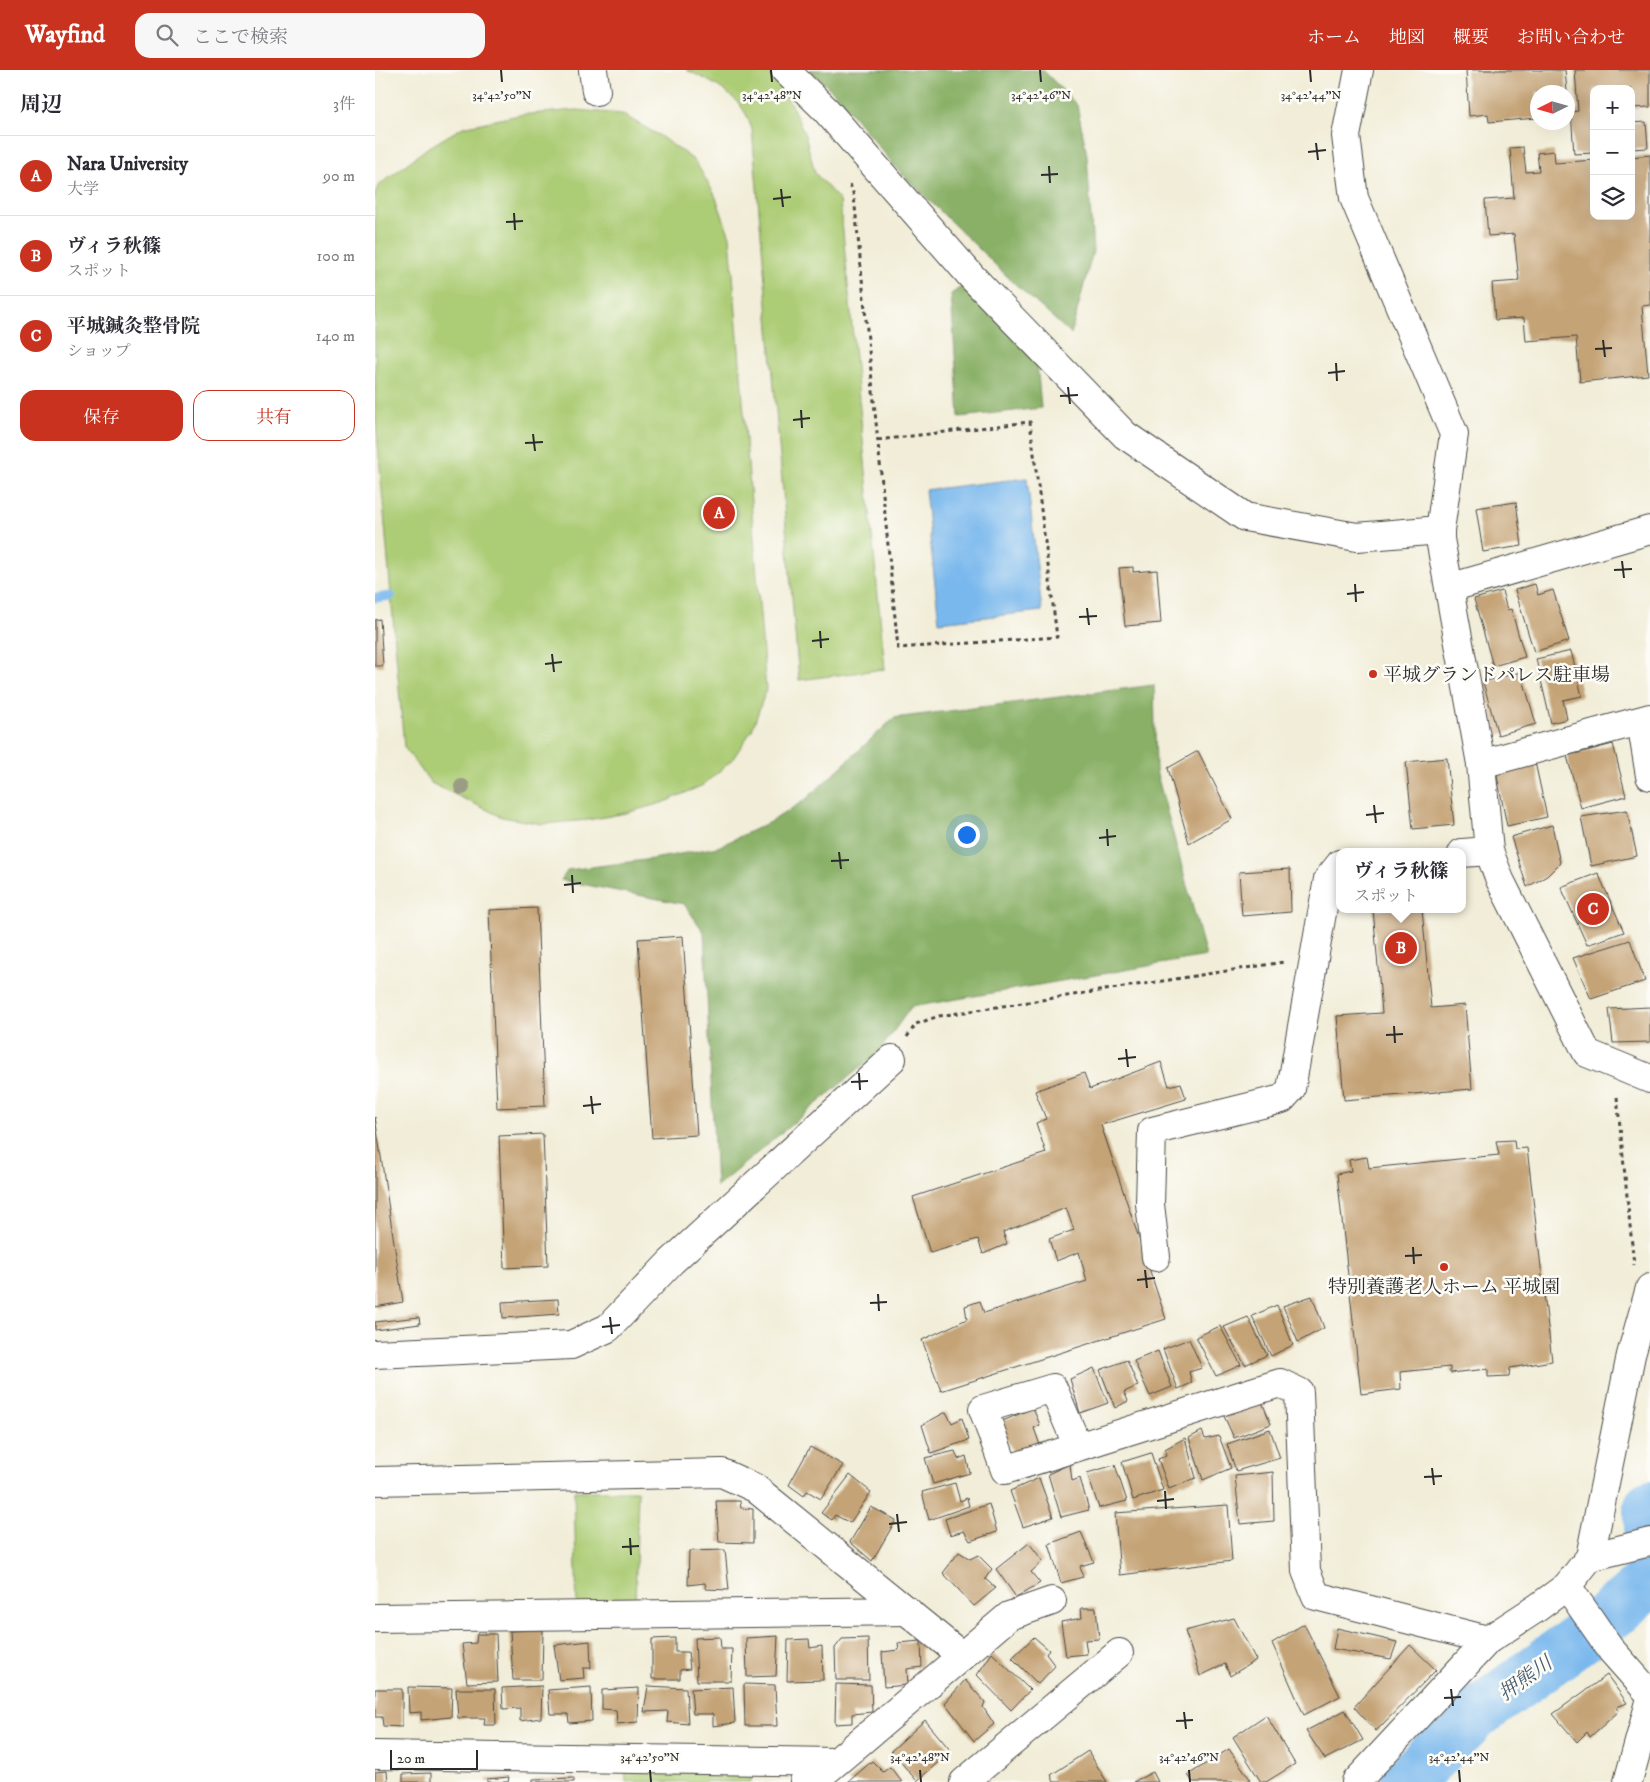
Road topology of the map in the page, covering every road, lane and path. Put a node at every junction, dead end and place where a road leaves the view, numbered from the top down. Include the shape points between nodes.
1 (785, 70) edge
2 (1359, 70) edge
3 (849, 178) dead end
4 (878, 440) junction
5 (1440, 530) junction
6 (1650, 530) edge
7 (1449, 588) junction
8 (1645, 719) edge
9 (1481, 764) junction
10 (1650, 776) edge
11 (1489, 850) junction
12 (1466, 853) edge
13 (1336, 869) edge
14 (1314, 958) junction
15 (892, 1059) joint
16 (1614, 1064) junction
17 (1650, 1079) edge
18 (1156, 1257) dead end
19 (1643, 1280) edge
20 (375, 1354) edge
21 (1078, 1447) dead end
22 (375, 1481) edge
23 (1650, 1542) edge
24 (1590, 1557) junction
25 (1574, 1597) junction
26 (1052, 1601) dead end
27 (908, 1611) junction
28 (375, 1618) edge
29 (1488, 1640) junction
30 (1119, 1653) dead end
31 (962, 1656) junction
32 (1650, 1694) edge
33 (1650, 1702) edge
34 (375, 1755) edge
35 (836, 1762) junction
36 (803, 1782) edge
37 (964, 1782) edge
38 (1356, 1782) edge
39 (1628, 1782) edge

1 - 5 street via 825,109 971,277 1125,435 1245,517 1357,537
2 - 5 street via 1346,136 1354,198 1454,434
3 - 4 path via 854,196
4 - 4 path via 898,648 1057,637 1030,422
5 - 7 street
6 - 7 street
7 - 9 street
8 - 9 street
8 - 10 street
9 - 11 street
11 - 12 street
11 - 16 street via 1500,880 1587,1053
13 - 14 street via 1328,879
14 - 15 path via 939,1016 916,1024
14 - 18 street via 1291,1089 1282,1099 1153,1131 1150,1204
15 - 20 street via 671,1262 608,1328 571,1345
16 - 17 street
16 - 19 path
19 - 24 street
21 - 29 street via 1280,1383 1299,1392 1307,1571 1316,1596
22 - 27 street via 722,1473 755,1488
23 - 24 street
24 - 25 street
25 - 29 street via 1537,1608
25 - 32 street via 1612,1651
26 - 31 street via 1009,1616
27 - 28 street
27 - 31 street
29 - 38 street
30 - 37 street
31 - 35 street
33 - 39 street
34 - 35 street
35 - 36 street via 822,1774

